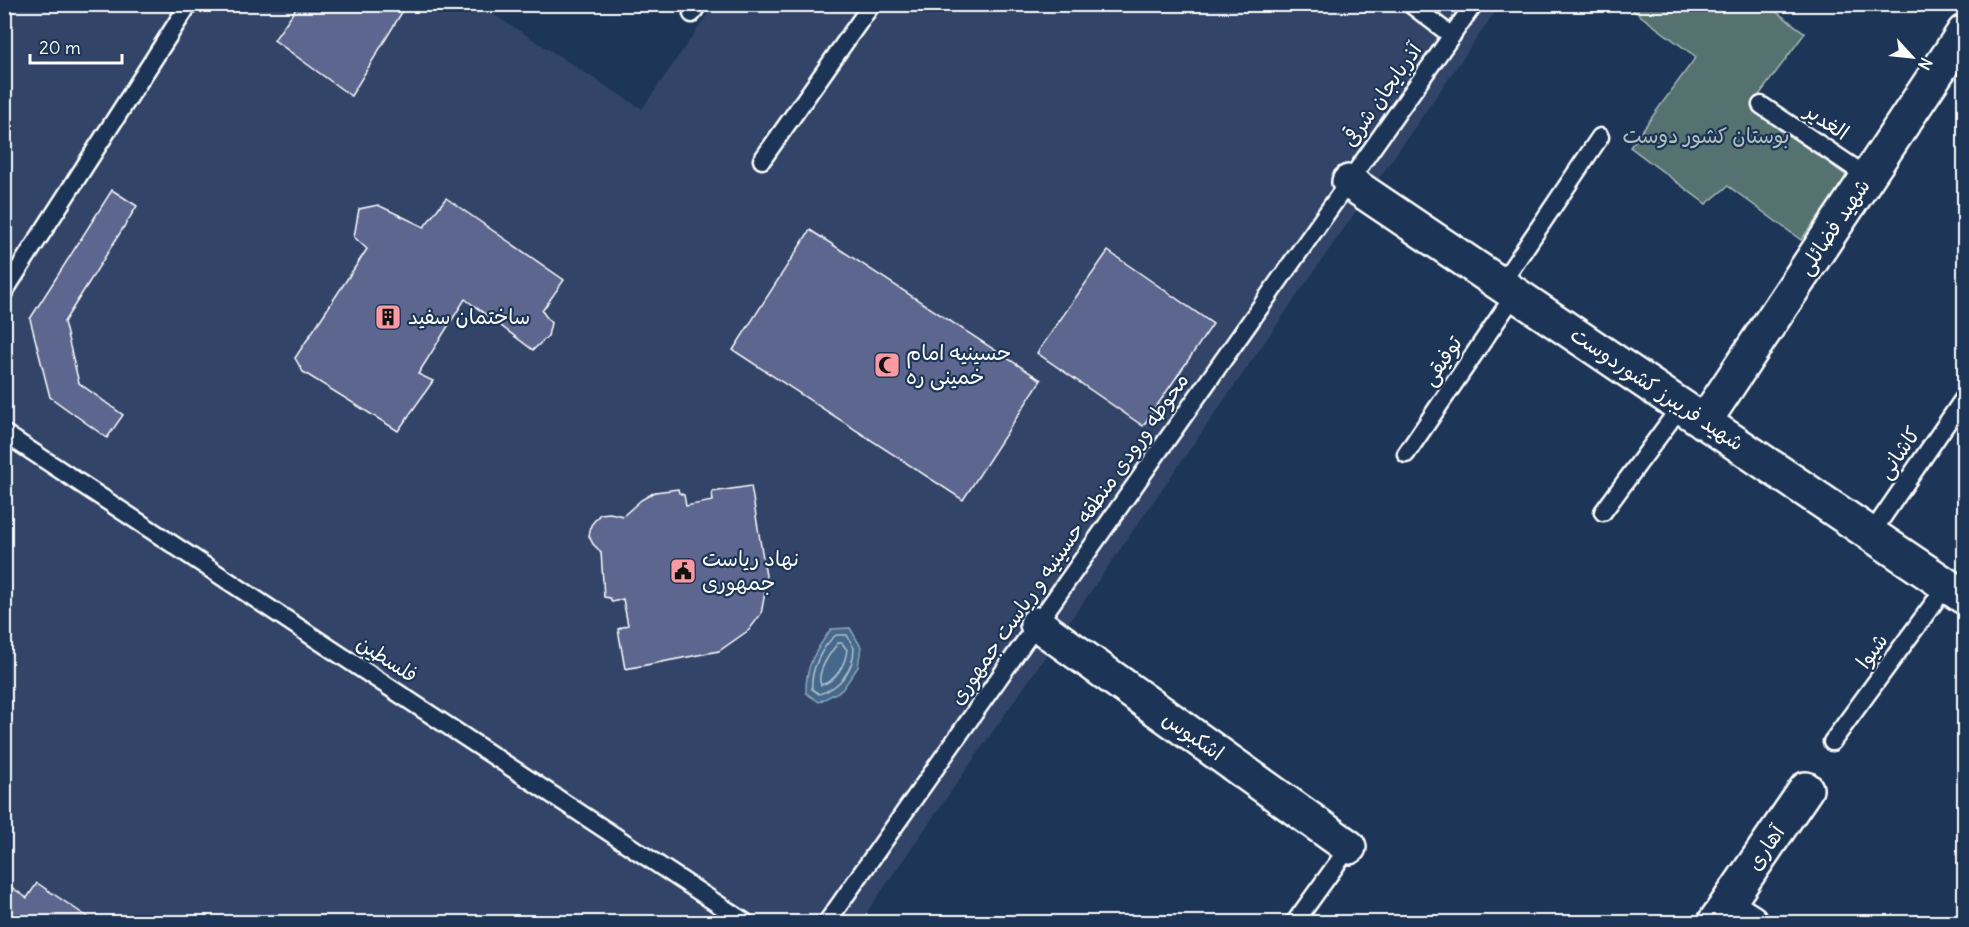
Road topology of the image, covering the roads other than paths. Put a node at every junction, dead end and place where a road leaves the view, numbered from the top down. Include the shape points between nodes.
1 (189, 4) edge
2 (872, 4) edge
3 (1410, 4) edge
4 (1474, 4) edge
5 (1965, 32) edge
6 (1452, 36) junction
7 (1761, 105) dead end
8 (1600, 137) dead end
9 (762, 160) dead end
10 (1868, 177) junction
11 (1349, 182) junction
12 (1508, 289) junction
13 (4, 292) edge
14 (1965, 398) edge
15 (1693, 414) junction
16 (4, 432) edge
17 (1406, 454) dead end
18 (1604, 512) dead end
19 (1871, 534) junction
20 (1956, 591) edge
21 (1037, 624) junction
22 (1832, 742) dead end
23 (1806, 789) dead end
24 (1349, 847) joint
25 (1731, 917) edge
26 (745, 922) edge
27 (827, 922) edge
28 (1295, 922) edge

1 - 13 lane
2 - 9 lane
3 - 6 lane
4 - 6 lane, آذربایجان شرقی
5 - 10 street, شهید فضائلی
6 - 11 lane, آذربایجان شرقی
7 - 10 lane, الغدیر
8 - 12 lane, توفیقی
10 - 15 street, شهید فضائلی
11 - 12 street, شهید فریبرز کشوردوست
11 - 21 lane, محوطه ورودی منطقه حسینیه و ریاست جمهوری
12 - 15 street, شهید فریبرز کشوردوست
12 - 17 lane, توفیقی
14 - 19 lane, کاشانی
15 - 18 lane
15 - 19 street, شهید فریبرز کشوردوست
16 - 26 lane, فلسطین
19 - 20 street, شهید فریبرز کشوردوست
20 - 22 lane, شیوا
21 - 24 street, اشکبوس
21 - 27 lane, محوطه ورودی منطقه حسینیه و ریاست جمهوری
23 - 25 street, آهاری
24 - 28 lane

